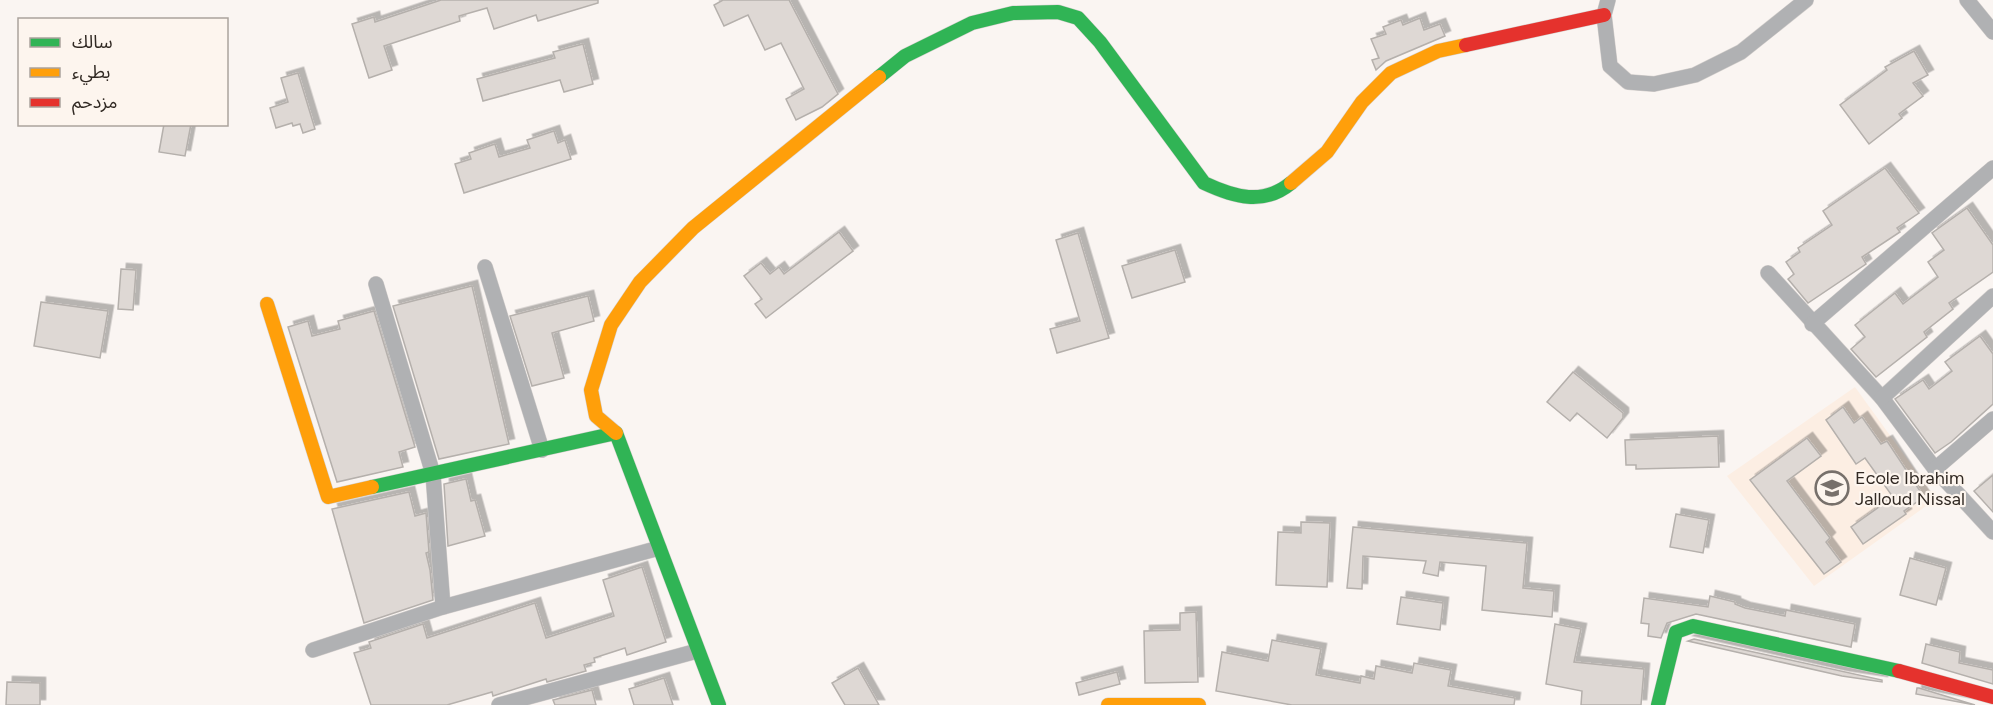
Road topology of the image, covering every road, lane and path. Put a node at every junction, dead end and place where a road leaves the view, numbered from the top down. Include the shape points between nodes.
1 (1608, 0) edge
2 (1806, 0) edge
3 (1967, 0) edge
4 (1604, 15) junction
5 (1993, 32) edge
6 (1993, 168) edge
7 (485, 267) dead end
8 (1768, 273) dead end
9 (376, 284) dead end
10 (1993, 296) edge
11 (267, 304) dead end
12 (1812, 324) junction
13 (1882, 398) junction
14 (1993, 419) edge
15 (616, 433) junction
16 (542, 450) junction
17 (1935, 469) junction
18 (433, 474) junction
19 (1993, 532) edge
20 (659, 548) junction
21 (443, 607) junction
22 (313, 650) dead end
23 (697, 651) junction
24 (1993, 697) edge
25 (499, 705) edge
26 (719, 705) edge
27 (1108, 705) edge
28 (1199, 705) edge
29 (1658, 705) edge

1 - 4 street
2 - 4 street via 1741,52 1695,75 1654,84 1628,82 1610,66
3 - 5 street
4 - 15 street via 1438,51 1391,73 1362,102 1327,152 1287,187 1266,197 1246,198 1204,183 1078,18 1058,12 1013,13 955,30 905,56 862,90 693,228 640,282 611,325 591,390 596,416
6 - 12 street
7 - 16 street
8 - 12 street
9 - 18 street
10 - 13 street
11 - 18 street via 328,497
12 - 13 street
13 - 17 street
14 - 17 street
15 - 16 street
15 - 20 street
16 - 18 street
17 - 19 street
18 - 21 street
20 - 21 street
20 - 23 street
21 - 22 street
23 - 25 street
23 - 26 street
24 - 29 street via 1922,676 1693,626 1676,632
27 - 28 street

